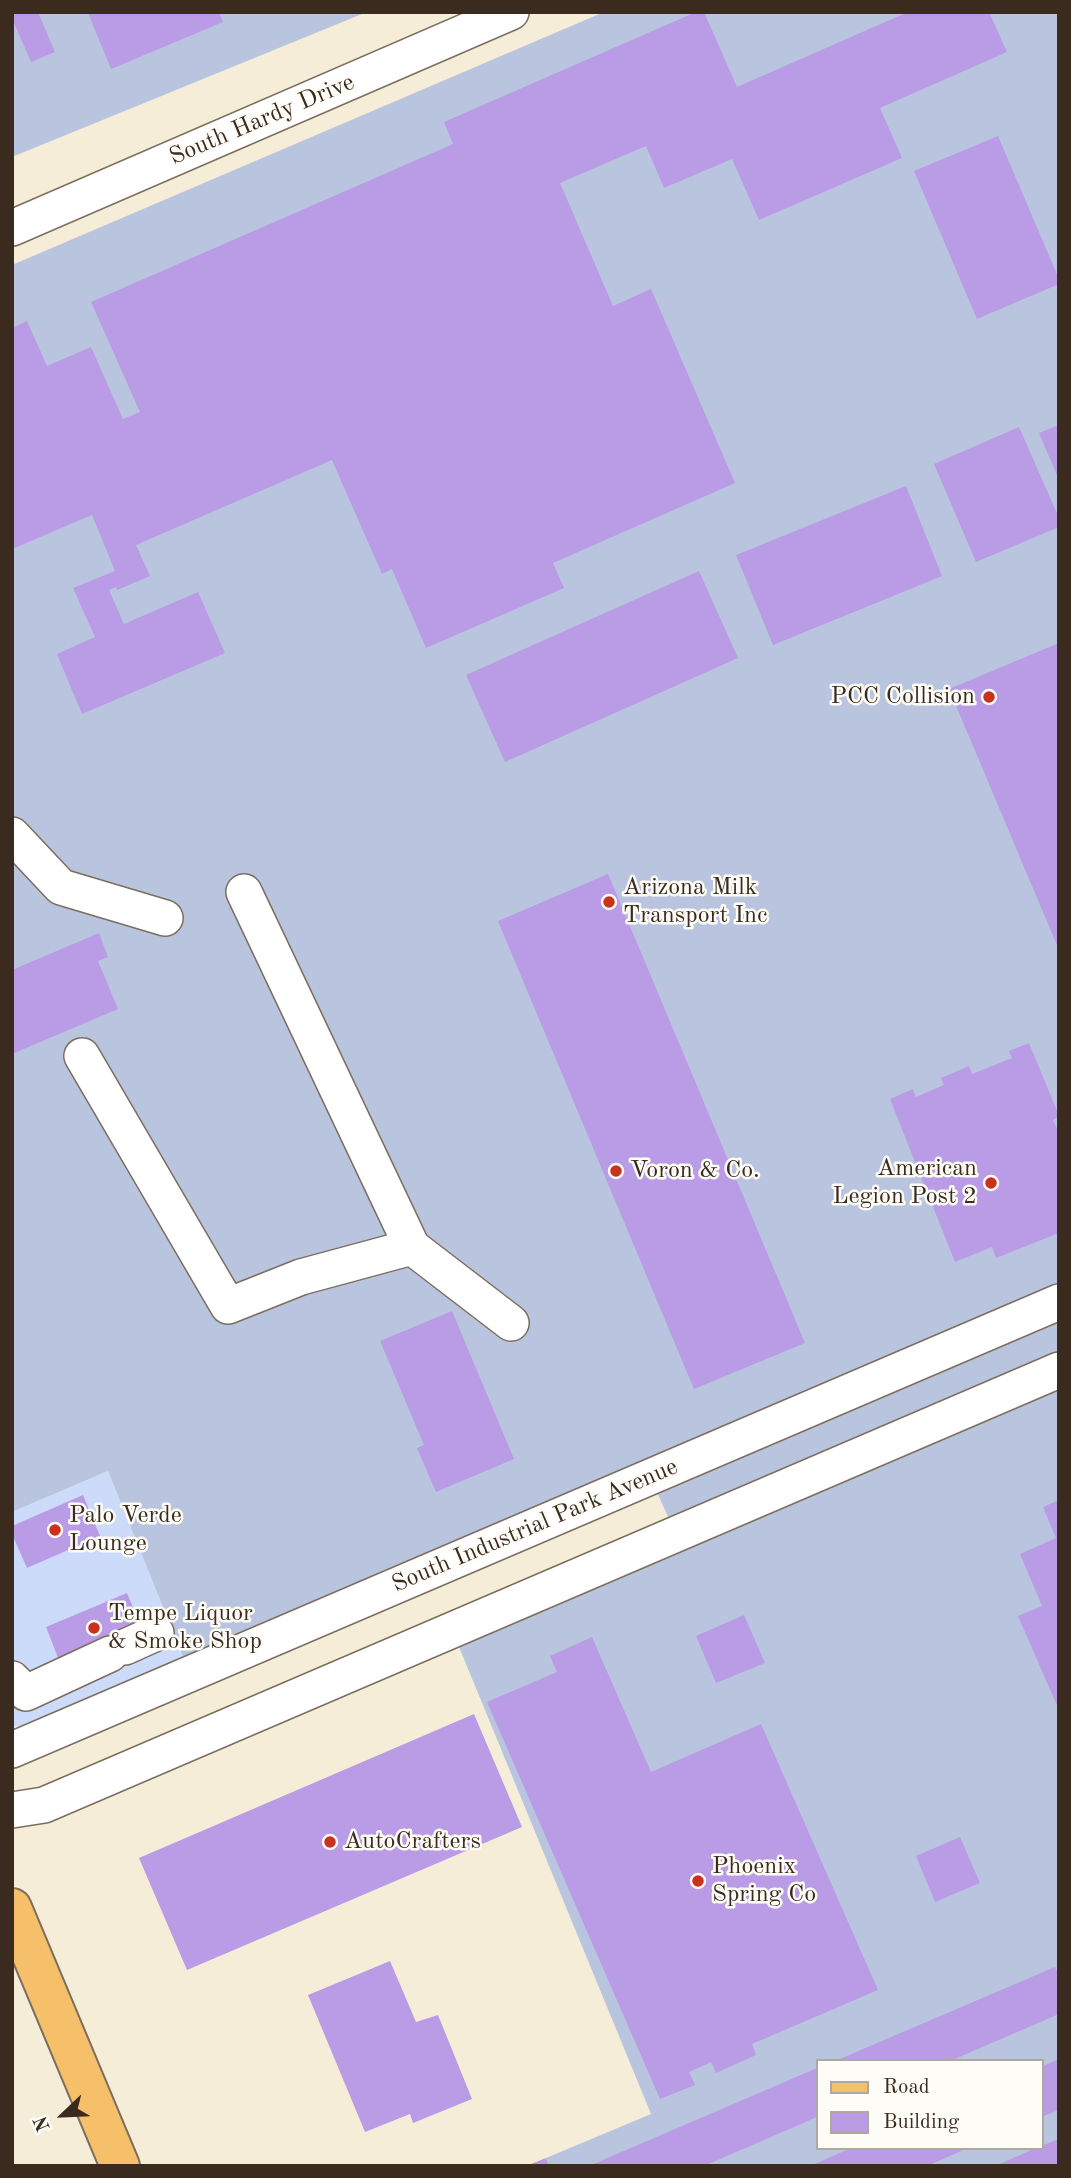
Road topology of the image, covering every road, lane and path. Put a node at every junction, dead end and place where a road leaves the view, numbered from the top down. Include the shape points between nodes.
1 (511, 12) edge
2 (12, 228) edge
3 (12, 835) edge
4 (244, 891) dead end
5 (165, 918) dead end
6 (82, 1056) dead end
7 (412, 1247) junction
8 (1059, 1302) edge
9 (511, 1323) dead end
10 (1059, 1370) edge
11 (130, 1644) dead end
12 (12, 1679) edge
13 (12, 1750) edge
14 (12, 1810) edge
15 (12, 1908) edge
16 (120, 2166) edge

1 - 2 street, South Hardy Drive
3 - 5 street via 61,887
4 - 7 street
6 - 7 street via 228,1306 301,1277
7 - 9 street
8 - 13 street, South Industrial Park Avenue
10 - 14 street via 44,1805
11 - 12 street via 26,1693
15 - 16 main road

